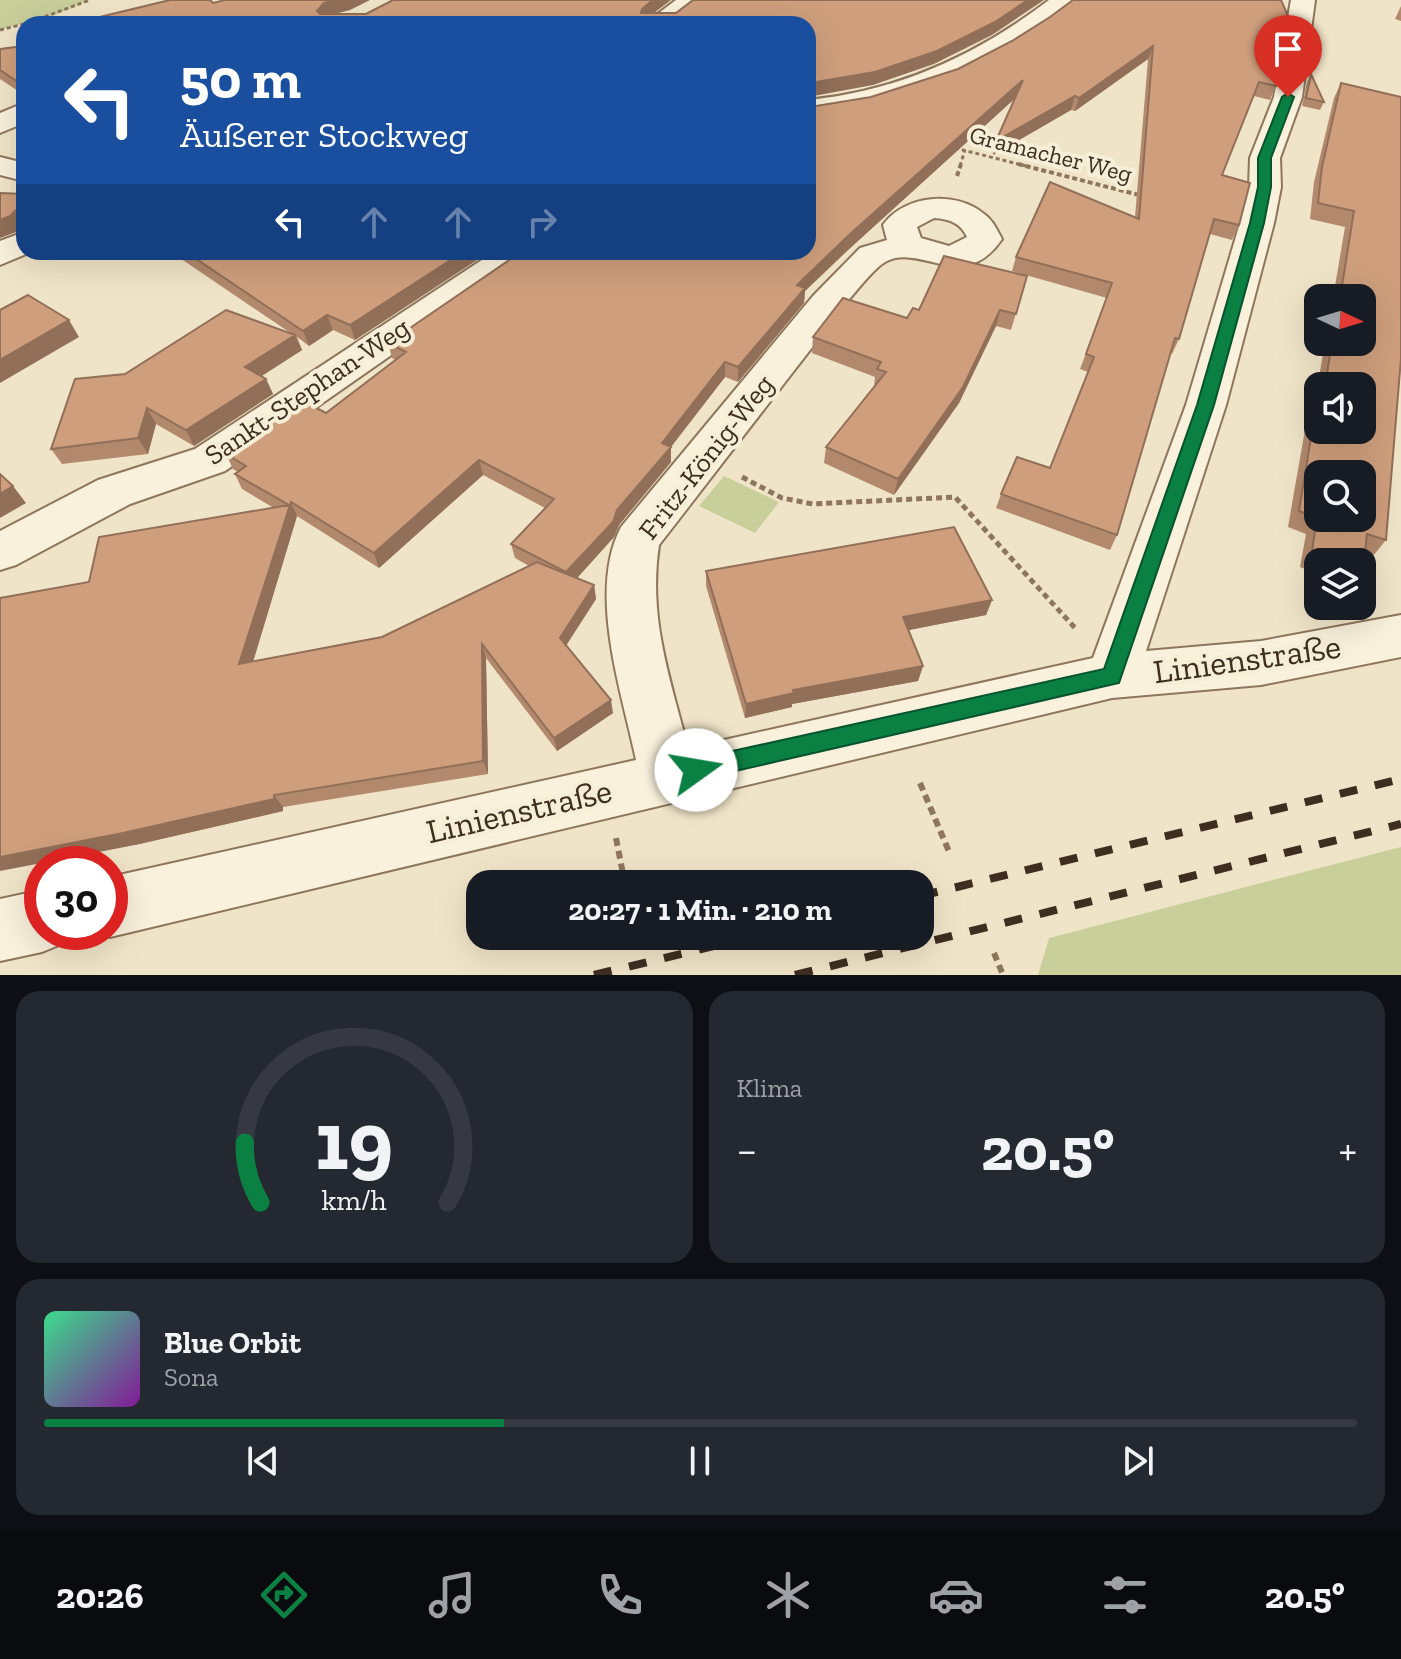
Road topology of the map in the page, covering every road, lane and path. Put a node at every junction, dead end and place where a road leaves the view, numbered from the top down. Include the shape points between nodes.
1 (90, 0) edge
2 (692, 0) edge
3 (1065, 0) edge
4 (1300, 0) edge
5 (46, 16) edge
6 (669, 16) edge
7 (816, 108) edge
8 (950, 146) edge
9 (1153, 198) edge
10 (909, 245) dead end
11 (505, 260) edge
12 (705, 458) junction
13 (0, 552) edge
14 (1401, 636) edge
15 (1098, 656) junction
16 (667, 776) junction
17 (920, 783) dead end
18 (950, 854) dead end
19 (128, 903) edge
20 (24, 925) edge
21 (0, 930) edge
22 (994, 953) dead end
23 (1003, 975) edge

1 - 5 path
2 - 6 street
3 - 7 street via 1008,44 939,78 843,106
4 - 15 street via 1288,97 1265,158 1260,211 1214,375
8 - 9 path, Gramacher Weg
10 - 12 street, Fritz-König-Weg via 872,255 826,304
11 - 13 street, Sankt-Stephan-Weg via 210,460 114,492
12 - 15 path via 782,498 813,504 955,497
12 - 16 street, Fritz-König-Weg via 637,540 630,581 634,633
14 - 15 street, Linienstraße via 1261,663
15 - 16 street, Linienstraße
16 - 19 street, Linienstraße
17 - 18 path
20 - 21 street
22 - 23 path

